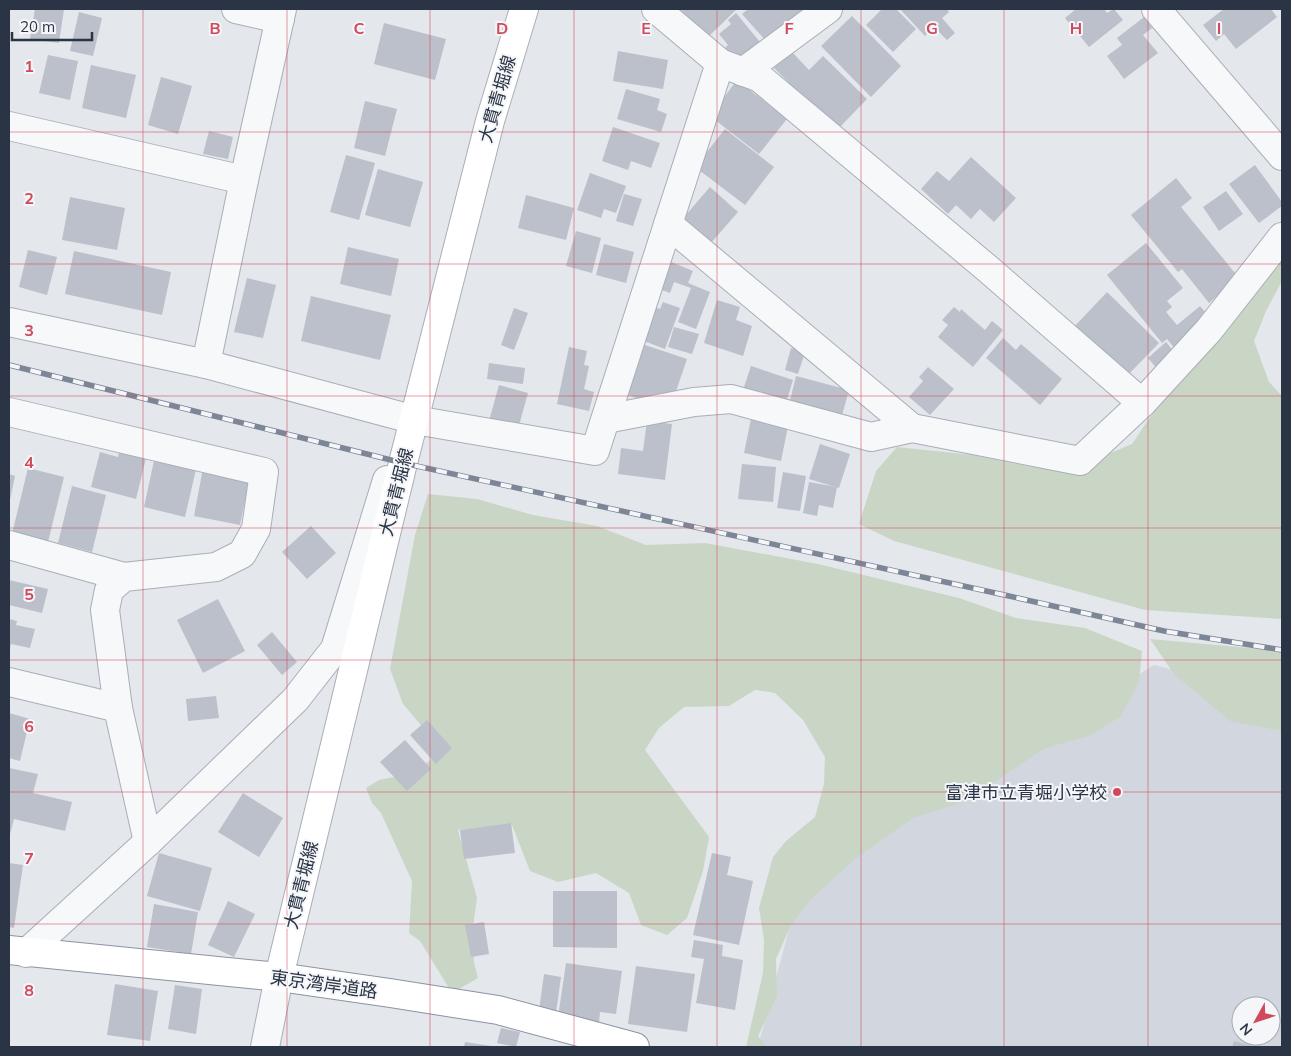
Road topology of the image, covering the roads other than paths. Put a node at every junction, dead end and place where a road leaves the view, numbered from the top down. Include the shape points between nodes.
1 (236, 9) edge
2 (524, 9) edge
3 (656, 9) edge
4 (828, 9) edge
5 (1156, 9) edge
6 (281, 14) edge
7 (731, 67) junction
8 (9, 126) edge
9 (1282, 156) edge
10 (244, 180) junction
11 (668, 224) junction
12 (1282, 237) edge
13 (9, 322) edge
14 (206, 364) junction
15 (1142, 403) junction
16 (9, 412) edge
17 (606, 419) junction
18 (415, 420) junction
19 (912, 428) junction
20 (403, 463) junction
21 (9, 545) edge
22 (124, 577) junction
23 (9, 682) edge
24 (118, 708) junction
25 (148, 842) junction
26 (18, 952) edge
27 (279, 977) junction
28 (265, 1047) edge
29 (635, 1047) edge

1 - 6 street
2 - 18 main road, 大貫青堀線 via 490,121
3 - 7 street
4 - 7 street
5 - 9 street
6 - 10 street
7 - 11 street
7 - 15 street via 760,78
8 - 10 street
10 - 14 street
11 - 17 street
11 - 19 street
12 - 15 street via 1209,330
13 - 14 street
14 - 18 street
15 - 19 street via 1080,461
16 - 22 street via 264,472 256,529 242,554 216,567
17 - 18 street via 595,450
17 - 19 street via 694,402 731,399 871,437
18 - 20 main road, 大貫青堀線
20 - 25 street via 388,476 335,650 295,700
20 - 27 main road, 大貫青堀線
21 - 22 street
22 - 24 street via 109,590 105,610
23 - 24 street
24 - 25 street
25 - 26 street
26 - 27 main road, 東京湾岸道路
27 - 28 street
27 - 29 main road, 東京湾岸道路 via 498,1010

